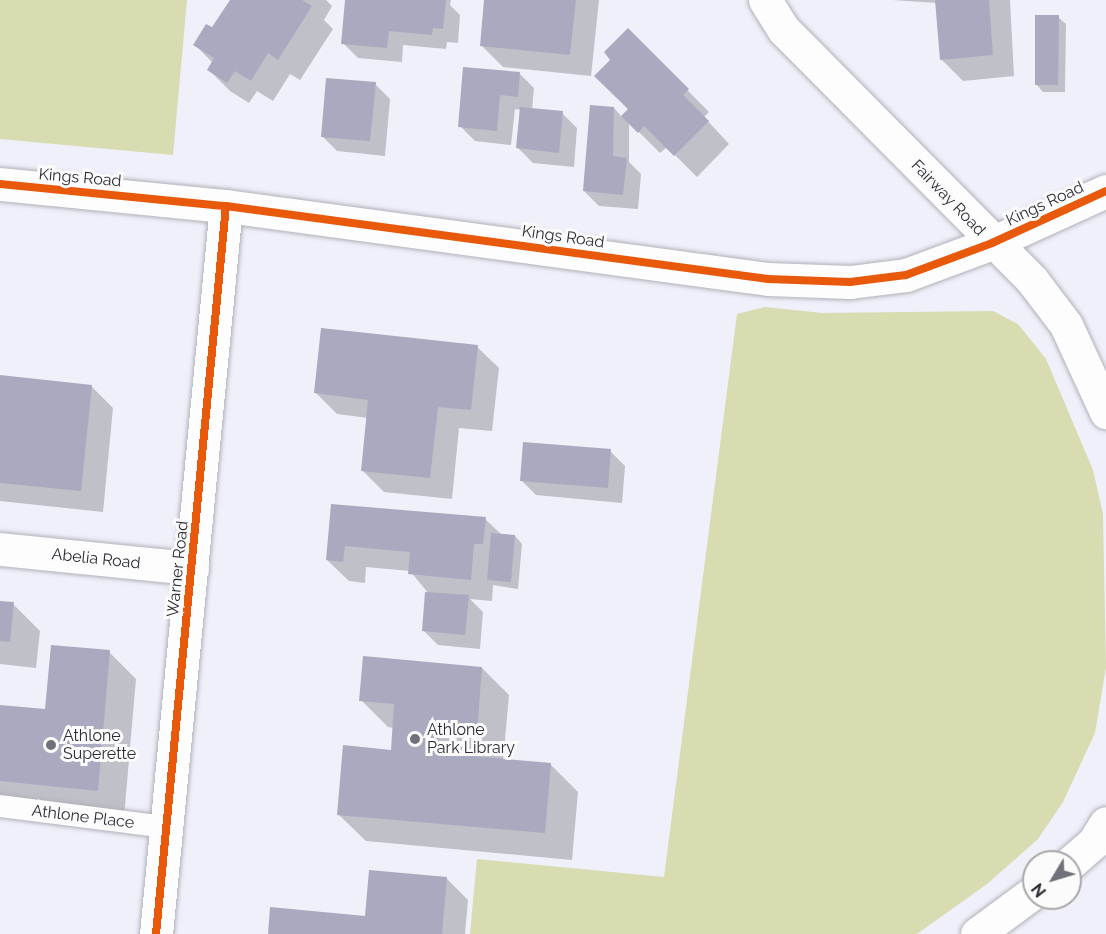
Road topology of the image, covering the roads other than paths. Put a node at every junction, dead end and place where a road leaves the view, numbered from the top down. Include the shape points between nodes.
1 (765, 0) edge
2 (0, 184) edge
3 (1106, 191) edge
4 (226, 206) junction
5 (992, 243) junction
6 (1106, 412) edge
7 (0, 549) edge
8 (192, 568) junction
9 (0, 806) edge
10 (1106, 823) edge
11 (166, 827) junction
12 (1082, 852) edge
13 (1022, 901) edge
14 (156, 934) edge
15 (977, 934) edge

1 - 5 street, Fairway Road via 784,30
2 - 4 street, Kings Road
3 - 5 street, Kings Road
4 - 5 street, Kings Road via 768,279 850,282 906,274
4 - 8 street, Warner Road
5 - 6 street, Fairway Road via 1032,280 1066,325
7 - 8 street, Abelia Road
8 - 11 street, Warner Road
9 - 11 lane, Athlone Place
10 - 12 street
11 - 14 street, Warner Road
13 - 15 street

